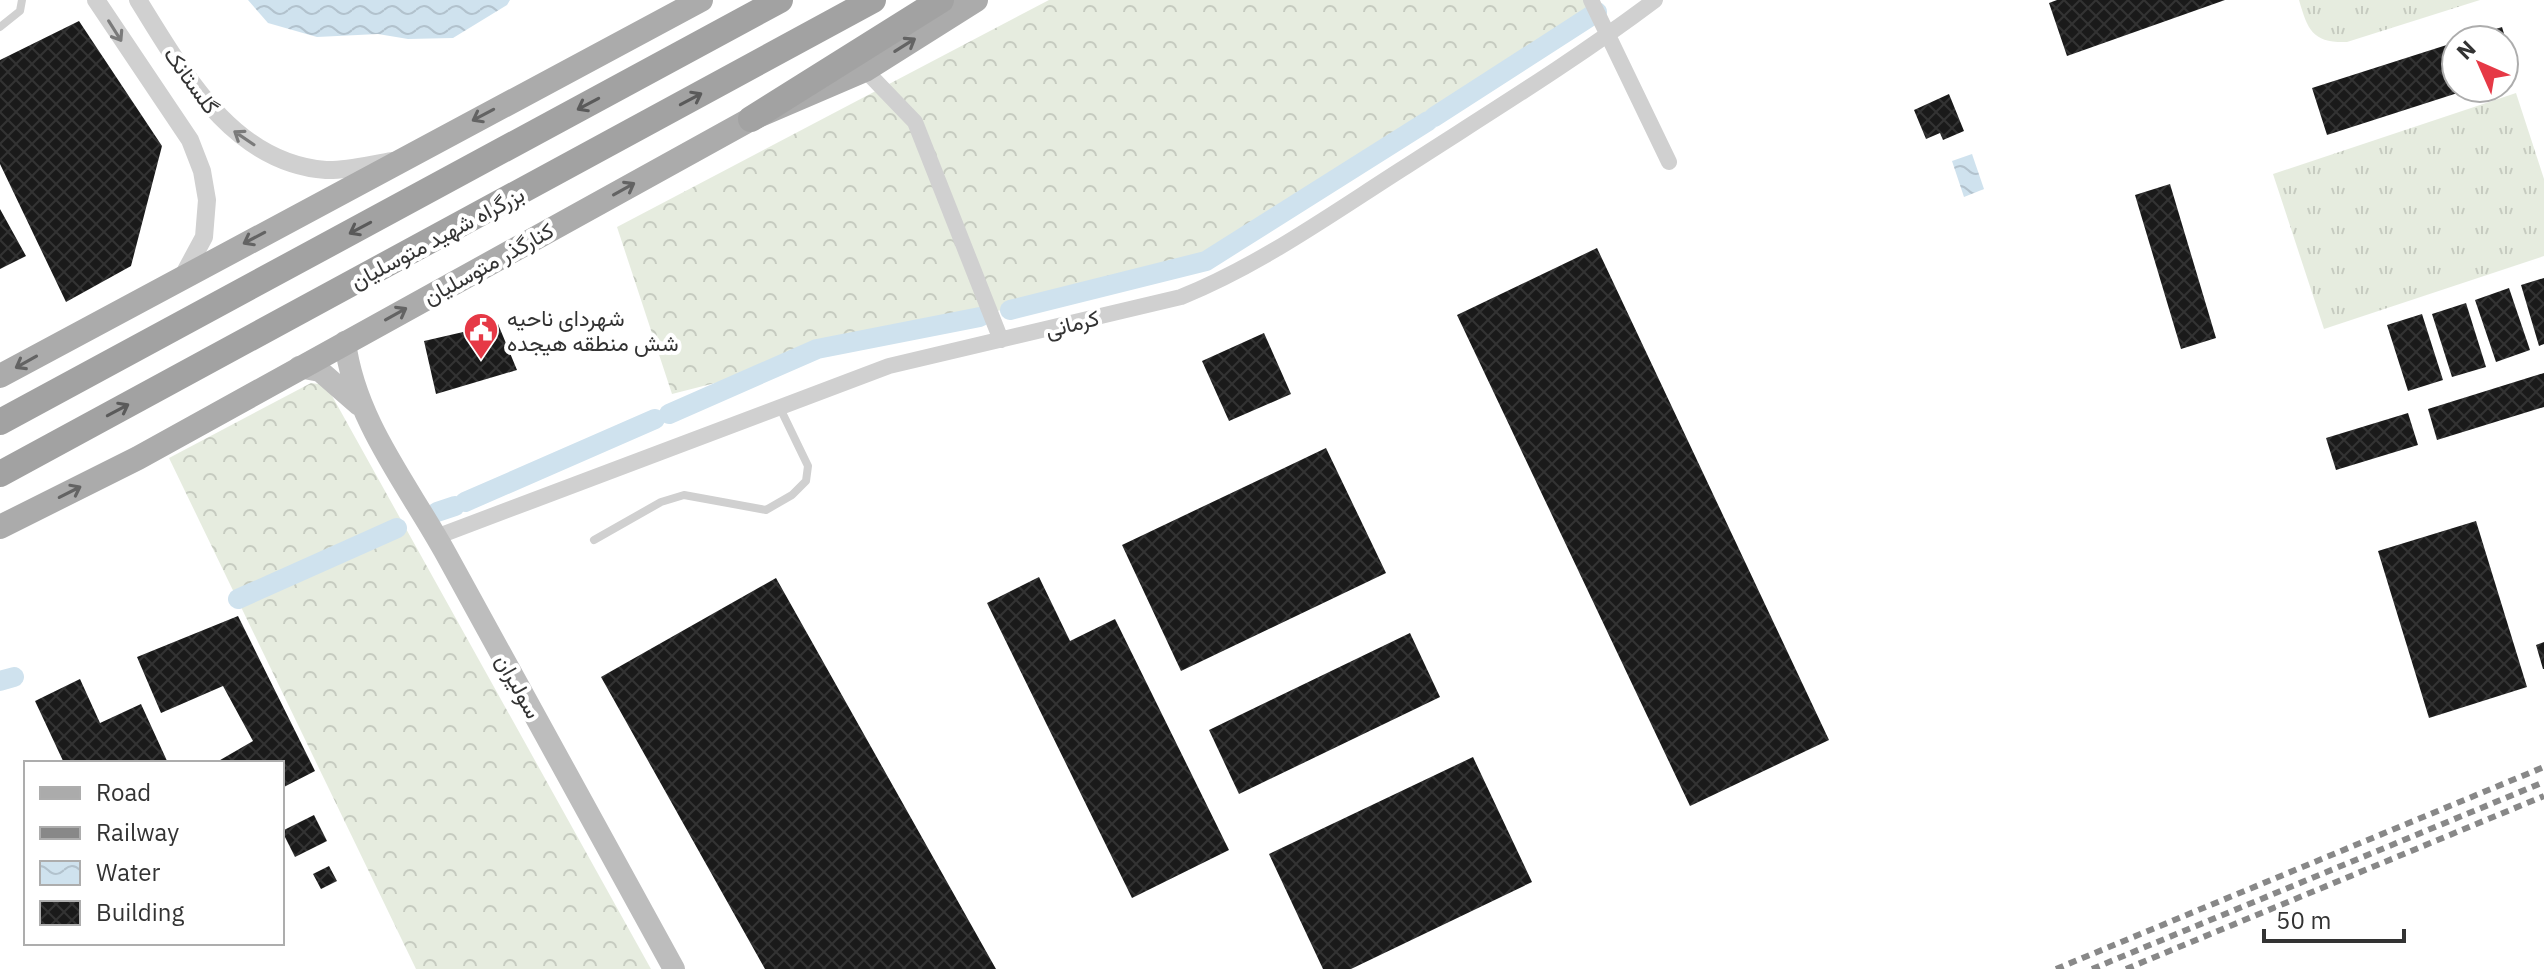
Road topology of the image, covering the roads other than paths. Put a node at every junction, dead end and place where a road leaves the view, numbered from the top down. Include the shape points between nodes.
1 (22, 0) edge
2 (96, 0) edge
3 (138, 0) edge
4 (701, 0) edge
5 (780, 0) edge
6 (873, 0) edge
7 (941, 0) edge
8 (976, 0) edge
9 (1591, 0) edge
10 (1655, 0) edge
11 (0, 27) edge
12 (1608, 35) junction
13 (165, 44) junction
14 (135, 62) junction
15 (865, 70) junction
16 (751, 119) junction
17 (398, 160) junction
18 (1669, 162) dead end
19 (183, 276) junction
20 (1001, 340) junction
21 (345, 342) junction
22 (299, 367) junction
23 (0, 376) edge
24 (779, 405) junction
25 (359, 406) junction
26 (0, 422) edge
27 (0, 474) edge
28 (0, 527) edge
29 (436, 537) junction
30 (594, 540) dead end
31 (674, 969) edge

1 - 11 lane via 20,11
2 -> 14 street, گلستانک
3 - 13 street, گلستانک
4 -> 17 main road
5 -> 26 highway, بزرگراه شهید متوسلیان
27 -> 6 highway, بزرگراه شهید متوسلیان
7 - 16 highway
15 -> 8 main road, کنارگذر متوسلیان
9 - 12 street
10 - 12 street, کرمانی
12 - 18 street
12 - 20 street, کرمانی via 1214,284 1181,297
13 - 14 street
17 -> 13 street, گلستانک via 327,170 274,158 225,125
14 - 19 street, گلستانک via 190,140 202,171 207,200 204,237
15 - 16 main road, کنارگذر متوسلیان
15 - 20 street via 915,122
21 -> 16 main road, کنارگذر متوسلیان
17 -> 19 main road
19 -> 23 main road
20 - 24 street, کرمانی via 889,366
21 - 22 main road, کنارگذر متوسلیان
21 - 25 main road
22 - 25 main road via 320,371
28 -> 22 main road, کنارگذر متوسلیان via 138,458
24 - 29 street, کرمانی
24 - 30 lane via 808,466 806,481 792,495 766,510 684,495 661,502
25 - 29 main road, سولیران
29 - 31 main road, سولیران

